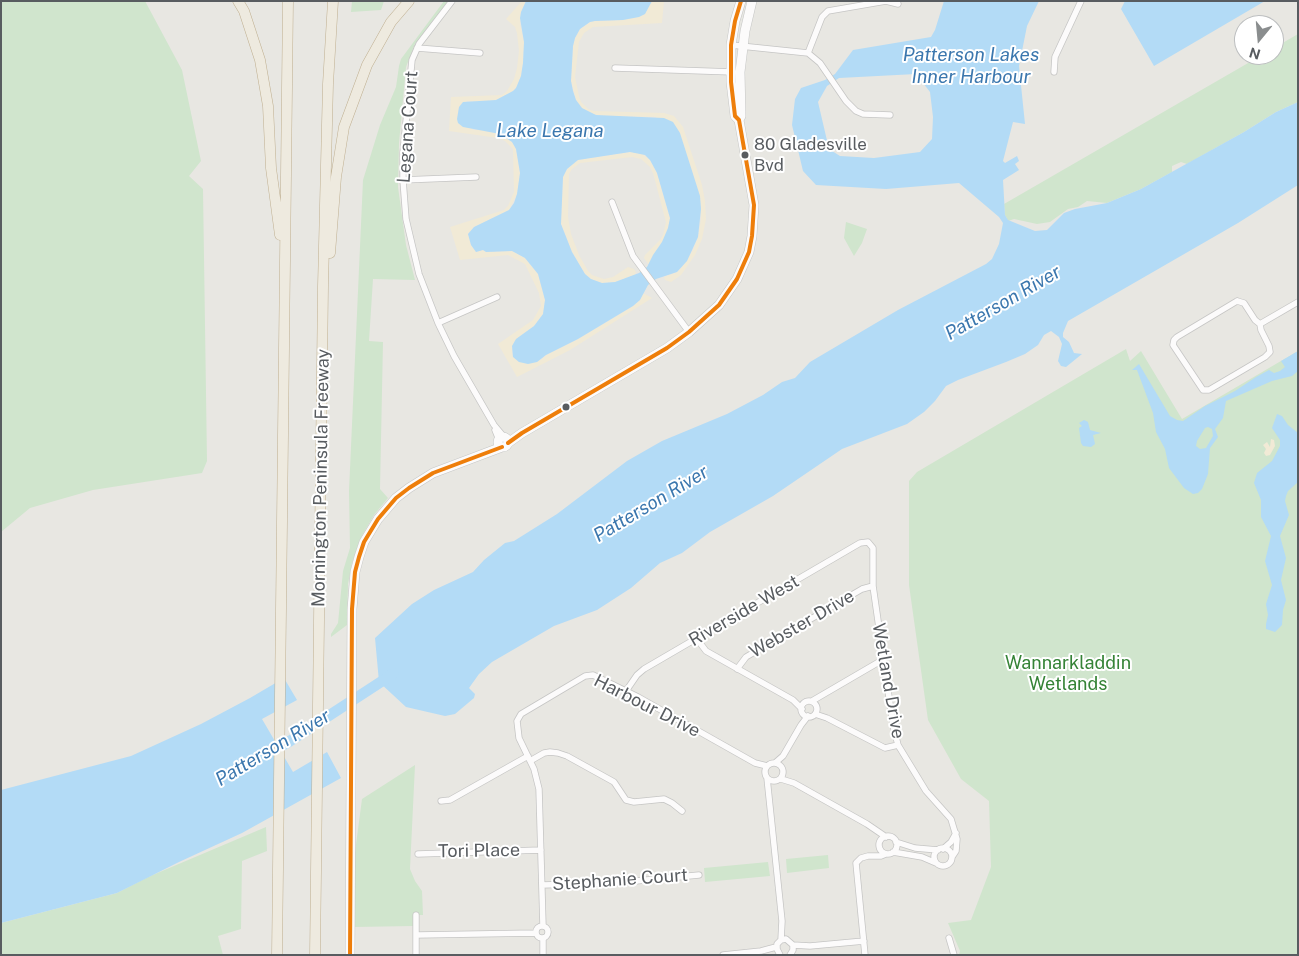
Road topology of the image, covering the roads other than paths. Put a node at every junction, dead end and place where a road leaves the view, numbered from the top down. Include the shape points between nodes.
1 (238, 1) edge
2 (288, 1) edge
3 (333, 1) edge
4 (409, 1) edge
5 (452, 1) edge
6 (741, 1) edge
7 (752, 1) edge
8 (1081, 1) edge
9 (898, 4) dead end
10 (732, 45) junction
11 (743, 46) junction
12 (417, 48) junction
13 (480, 52) dead end
14 (808, 53) junction
15 (615, 68) dead end
16 (730, 72) junction
17 (740, 72) junction
18 (1054, 72) dead end
19 (890, 115) dead end
20 (739, 120) junction
21 (476, 177) dead end
22 (403, 180) junction
23 (612, 202) dead end
24 (284, 273) junction
25 (322, 286) junction
26 (497, 297) dead end
27 (1298, 302) edge
28 (438, 323) junction
29 (1260, 324) junction
30 (689, 332) junction
31 (503, 441) junction
32 (870, 543) joint
33 (873, 586) junction
34 (697, 639) junction
35 (884, 659) junction
36 (737, 669) junction
37 (626, 691) junction
38 (825, 693) junction
39 (793, 700) junction
40 (812, 701) junction
41 (805, 702) junction
42 (810, 712) junction
43 (898, 745) junction
44 (783, 756) junction
45 (529, 759) junction
46 (754, 763) junction
47 (776, 763) junction
48 (767, 766) junction
49 (766, 776) junction
50 (780, 776) junction
51 (769, 793) junction
52 (441, 801) dead end
53 (682, 811) dead end
54 (876, 831) junction
55 (956, 833) junction
56 (886, 837) junction
57 (896, 842) junction
58 (879, 843) junction
59 (941, 849) junction
60 (541, 850) junction
61 (893, 852) junction
62 (418, 854) dead end
63 (886, 854) junction
64 (868, 856) junction
65 (952, 857) junction
66 (936, 862) junction
67 (699, 875) dead end
68 (542, 885) junction
69 (416, 915) dead end
70 (782, 921) junction
71 (543, 926) junction
72 (536, 933) junction
73 (417, 934) junction
74 (544, 938) junction
75 (949, 938) dead end
76 (781, 940) junction
77 (864, 941) junction
78 (791, 942) junction
79 (810, 946) junction
80 (778, 952) edge
81 (416, 954) edge
82 (791, 954) edge
83 (277, 955) edge
84 (315, 955) edge
85 (350, 955) edge
86 (543, 955) edge
87 (723, 955) edge
88 (865, 955) edge
89 (954, 955) edge

1 - 24 highway via 262,69
2 - 24 highway
3 - 25 highway, Mornington Peninsula Freeway
4 - 25 highway via 392,22 367,65 344,127 329,256
5 - 12 street, Legana Court
6 - 10 main road
7 - 11 main road
8 - 18 street via 1055,57
9 - 14 street via 886,2 828,11 822,17
10 - 11 street
10 - 16 main road
11 - 14 street
11 - 17 main road
12 - 13 street
12 - 22 street, Legana Court via 408,88
14 - 19 street via 820,63 856,111
15 - 16 street
16 - 17 street
16 - 20 main road
17 - 20 main road
20 - 30 main road via 754,205 749,252 728,294
21 - 22 street
22 - 28 street, Legana Court via 406,219 414,257
23 - 30 street via 627,243 643,271
24 - 83 highway
25 - 84 highway, Mornington Peninsula Freeway
26 - 28 street
27 - 29 street
28 - 31 street, Legana Court
29 - 29 street via 1270,348 1269,354 1208,390 1200,388 1173,344 1176,338 1237,302 1244,303
30 - 31 main road via 522,433
31 - 85 main road via 486,452 432,473 396,498 378,519 359,557 352,609
32 - 33 street, Wetland Drive via 873,548
32 - 34 street, Riverside West via 860,543
33 - 35 street, Wetland Drive
33 - 36 street, Webster Drive via 862,589 746,657
34 - 36 street via 706,651
34 - 37 street, Riverside West via 637,675
35 - 38 street
35 - 43 street, Wetland Drive via 892,726
36 - 39 street
37 - 45 street, Harbour Drive via 589,675 521,714 517,731
37 - 46 street, Harbour Drive
38 - 40 street
38 - 42 street
39 - 41 street
39 - 42 street
40 - 41 street
40 - 42 street
41 - 42 street
42 - 43 street via 885,748
42 - 44 street
43 - 55 street, Wetland Drive via 926,791 951,818
44 - 47 street
44 - 50 street
45 - 52 street via 450,800
45 - 53 street via 550,752 567,756 614,782 626,800 664,799
45 - 60 street, Harbour Drive via 539,789
46 - 48 street, Harbour Drive
46 - 49 street, Harbour Drive
47 - 48 street
47 - 50 street
48 - 49 street
49 - 50 street, Harbour Drive
49 - 51 street
50 - 51 street
50 - 54 street
51 - 70 street
54 - 56 street
54 - 58 street
55 - 59 street via 951,842
55 - 65 street via 957,848
56 - 57 street
56 - 58 street
57 - 59 street via 915,848
57 - 61 street
58 - 63 street
58 - 64 street
59 - 65 street via 948,850
59 - 66 street via 934,857
60 - 62 street, Tori Place
60 - 68 street, Harbour Drive
61 - 63 street
61 - 66 street
63 - 64 street
64 - 77 street via 856,863
65 - 66 street via 946,866
67 - 68 street, Stephanie Court via 615,883
68 - 71 street, Harbour Drive
69 - 73 street
70 - 76 street
70 - 78 street
71 - 72 street
71 - 74 street via 548,932
72 - 73 street
72 - 74 street via 539,938
73 - 81 street
74 - 86 street
75 - 89 street
76 - 78 street
76 - 80 street
77 - 79 street
77 - 88 street
78 - 79 street
78 - 82 street
79 - 82 street
80 - 87 street

